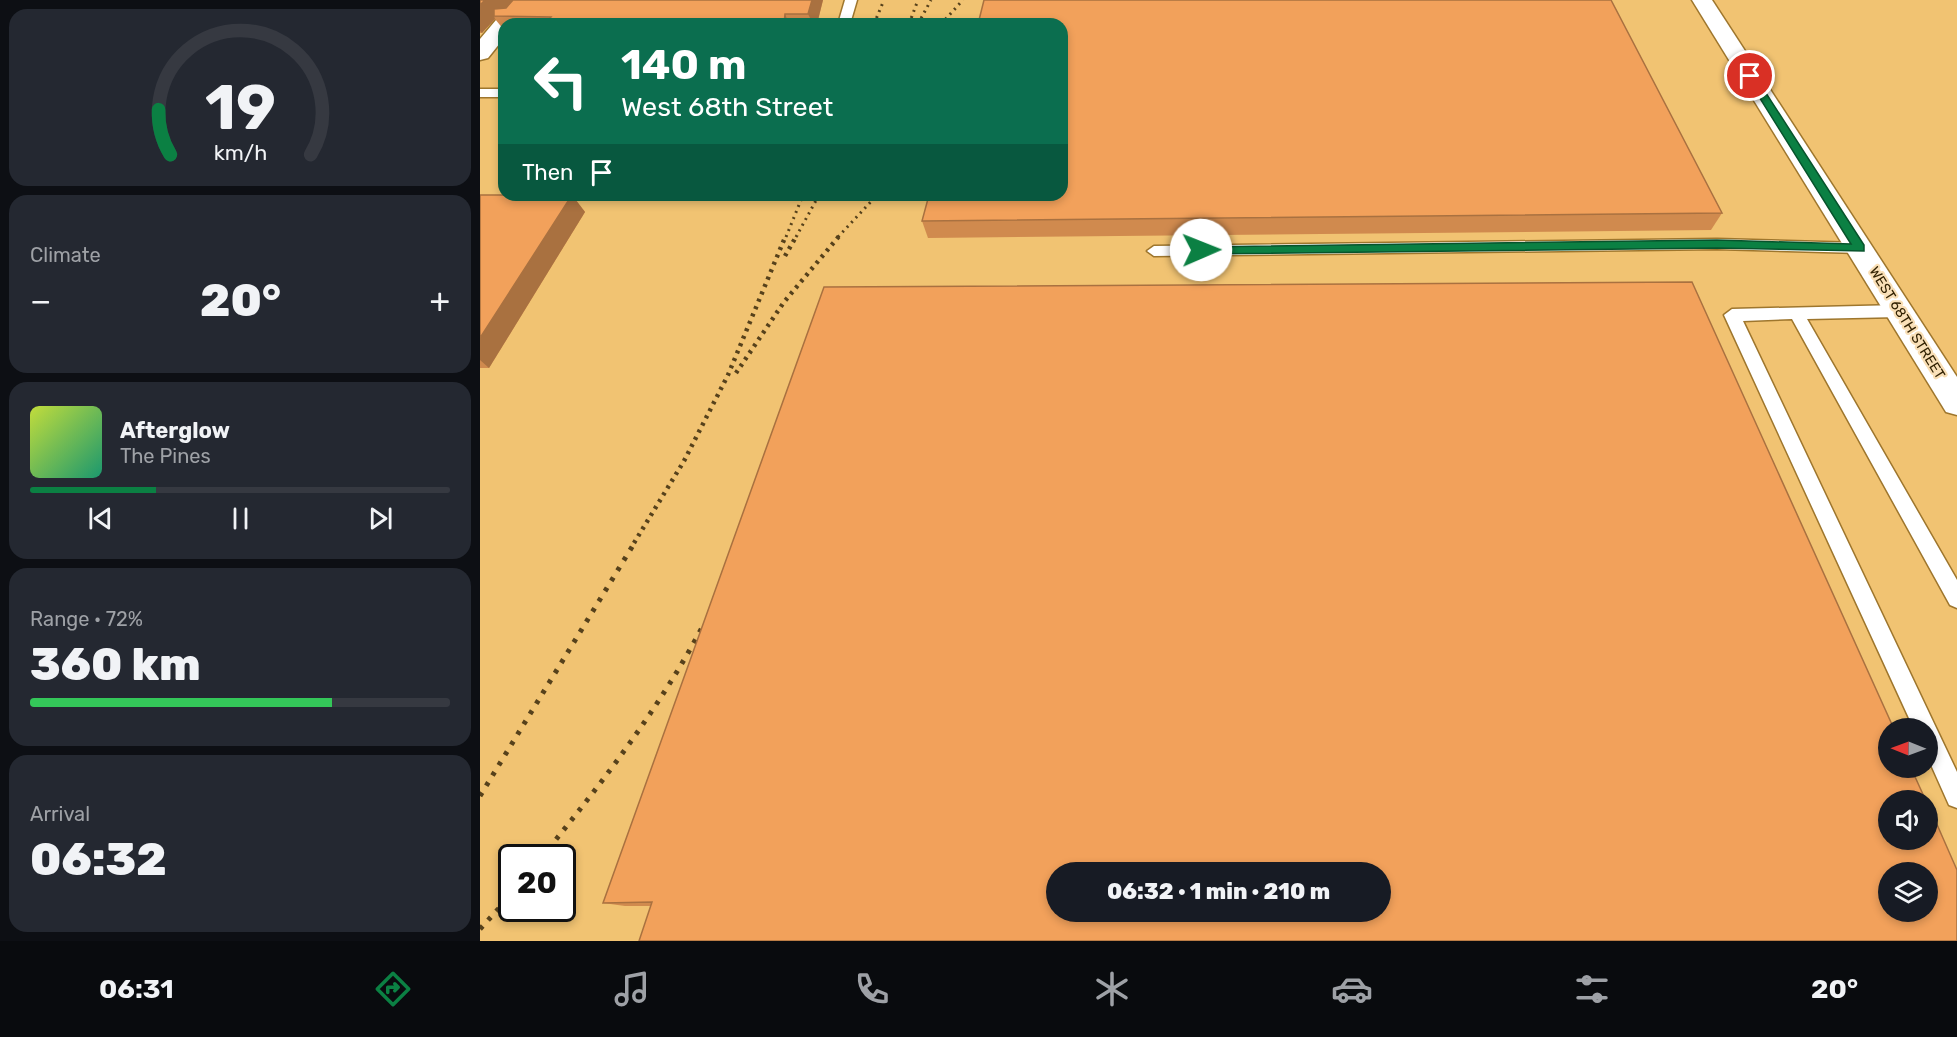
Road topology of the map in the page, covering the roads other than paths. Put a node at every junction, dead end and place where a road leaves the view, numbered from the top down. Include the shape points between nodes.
1 (850, 0) edge
2 (1702, 0) edge
3 (519, 8) edge
4 (511, 18) edge
5 (846, 18) edge
6 (498, 33) edge
7 (480, 53) edge
8 (480, 93) edge
9 (498, 93) edge
10 (1860, 248) junction
11 (1154, 251) dead end
12 (1899, 310) junction
13 (1797, 315) junction
14 (1957, 403) edge
15 (1957, 599) edge
16 (1920, 718) edge
17 (1938, 756) edge
18 (1957, 797) edge

1 - 5 lane
2 - 10 street, WEST 68TH STREET
3 - 4 street
6 - 7 street
8 - 9 lane
10 - 11 lane via 1717,244
10 - 12 street, WEST 68TH STREET
12 - 13 lane
12 - 14 street, WEST 68TH STREET
13 - 15 lane
13 - 16 lane via 1732,315
17 - 18 lane

